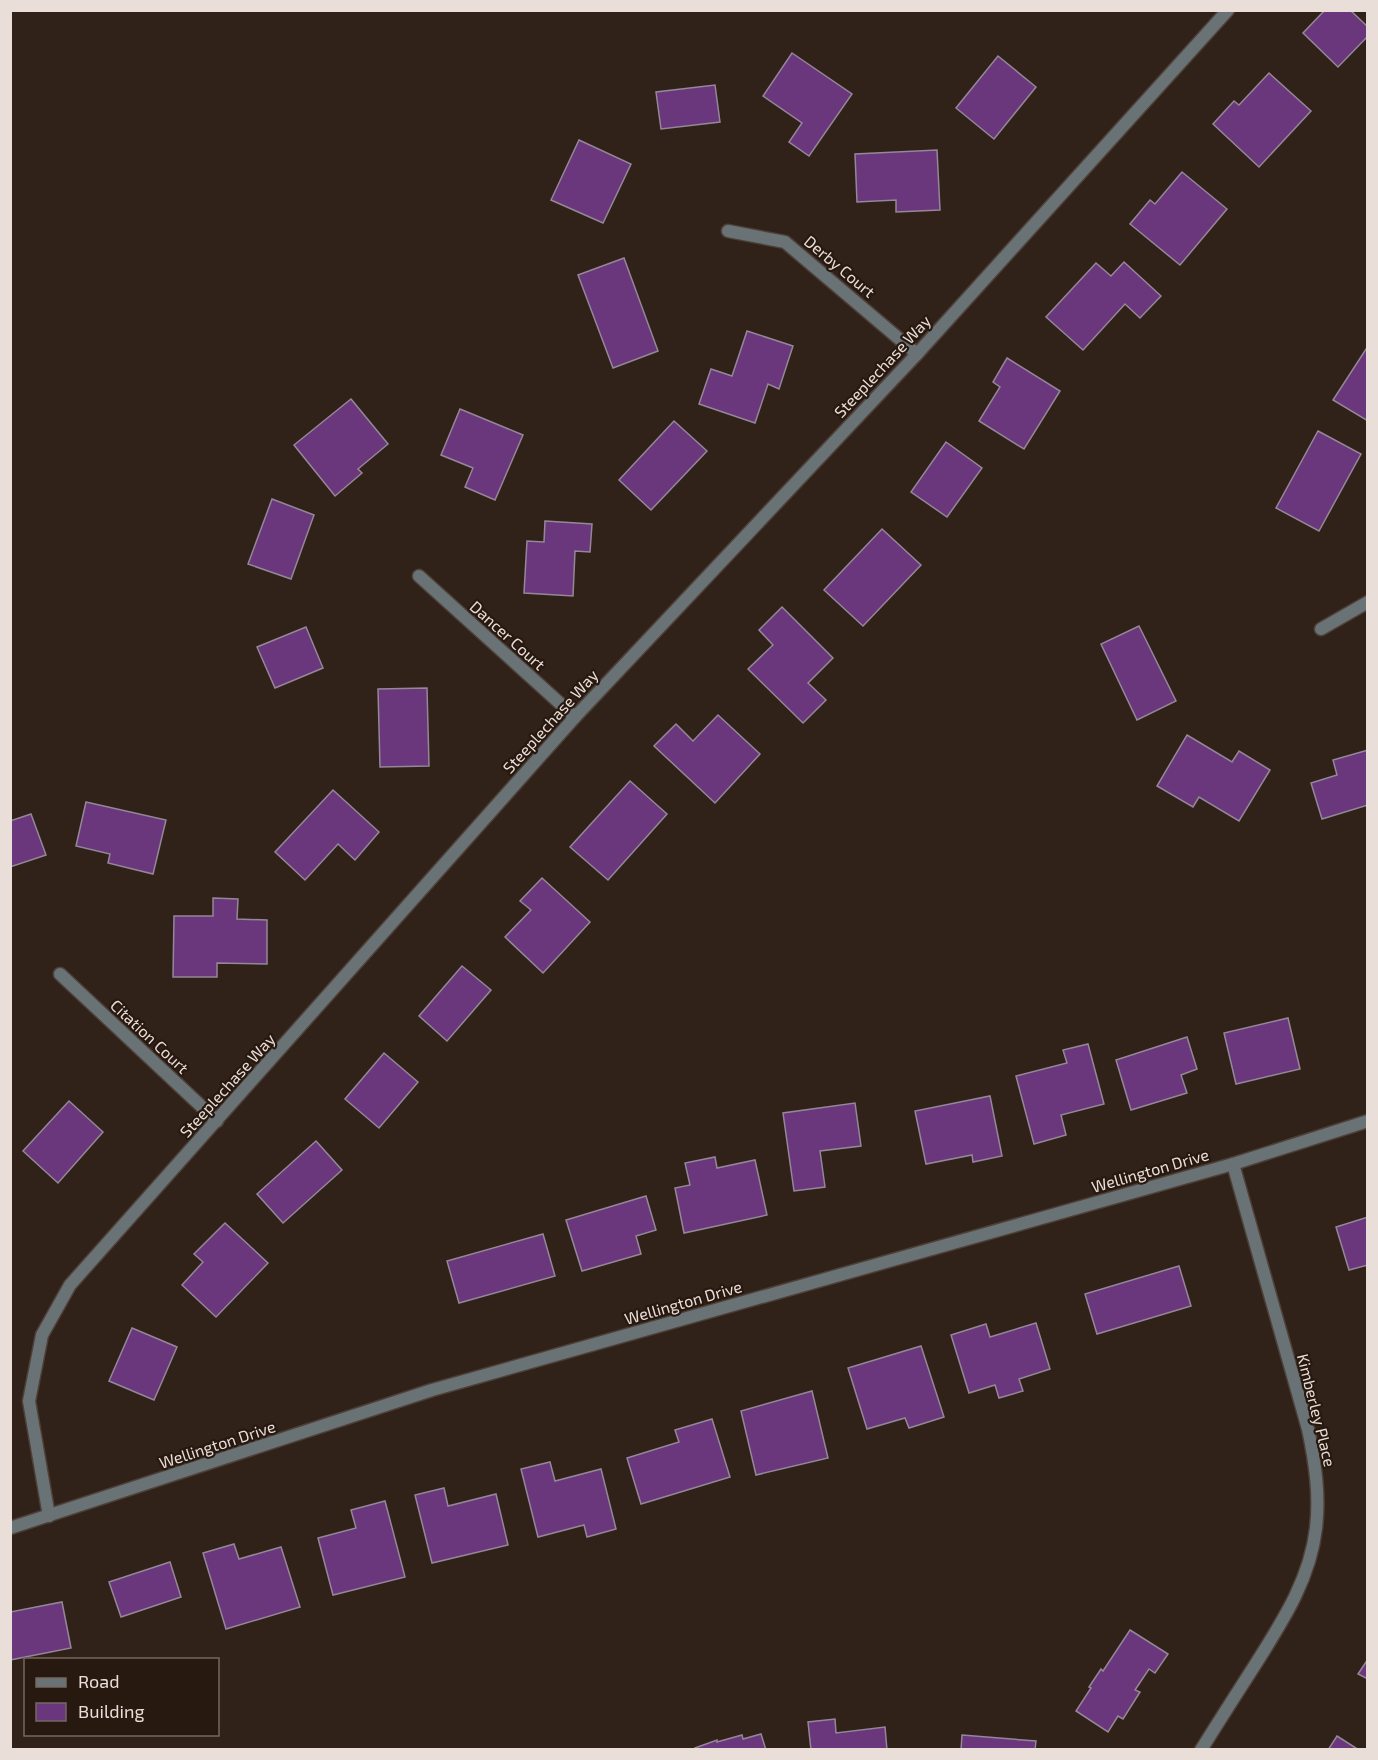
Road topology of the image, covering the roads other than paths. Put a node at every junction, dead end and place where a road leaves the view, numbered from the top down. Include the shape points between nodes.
1 (1228, 10) edge
2 (728, 231) dead end
3 (917, 354) junction
4 (419, 576) dead end
5 (1368, 602) edge
6 (1321, 629) dead end
7 (575, 717) junction
8 (60, 974) dead end
9 (1368, 1120) edge
10 (217, 1121) junction
11 (1233, 1164) junction
12 (50, 1516) junction
13 (10, 1528) edge
14 (1201, 1749) edge

1 - 3 street, Steeplechase Way
2 - 3 street, Derby Court via 785,242
3 - 7 street, Steeplechase Way
4 - 7 street, Dancer Court
5 - 6 street
7 - 10 street, Steeplechase Way
8 - 10 street, Citation Court
9 - 11 street, Wellington Drive
10 - 12 street, Steeplechase Way via 70,1285 42,1335 29,1401
11 - 12 street, Wellington Drive via 432,1390
11 - 14 street, Kimberley Place via 1308,1429 1318,1499 1316,1530 1300,1589
12 - 13 street, Wellington Drive

